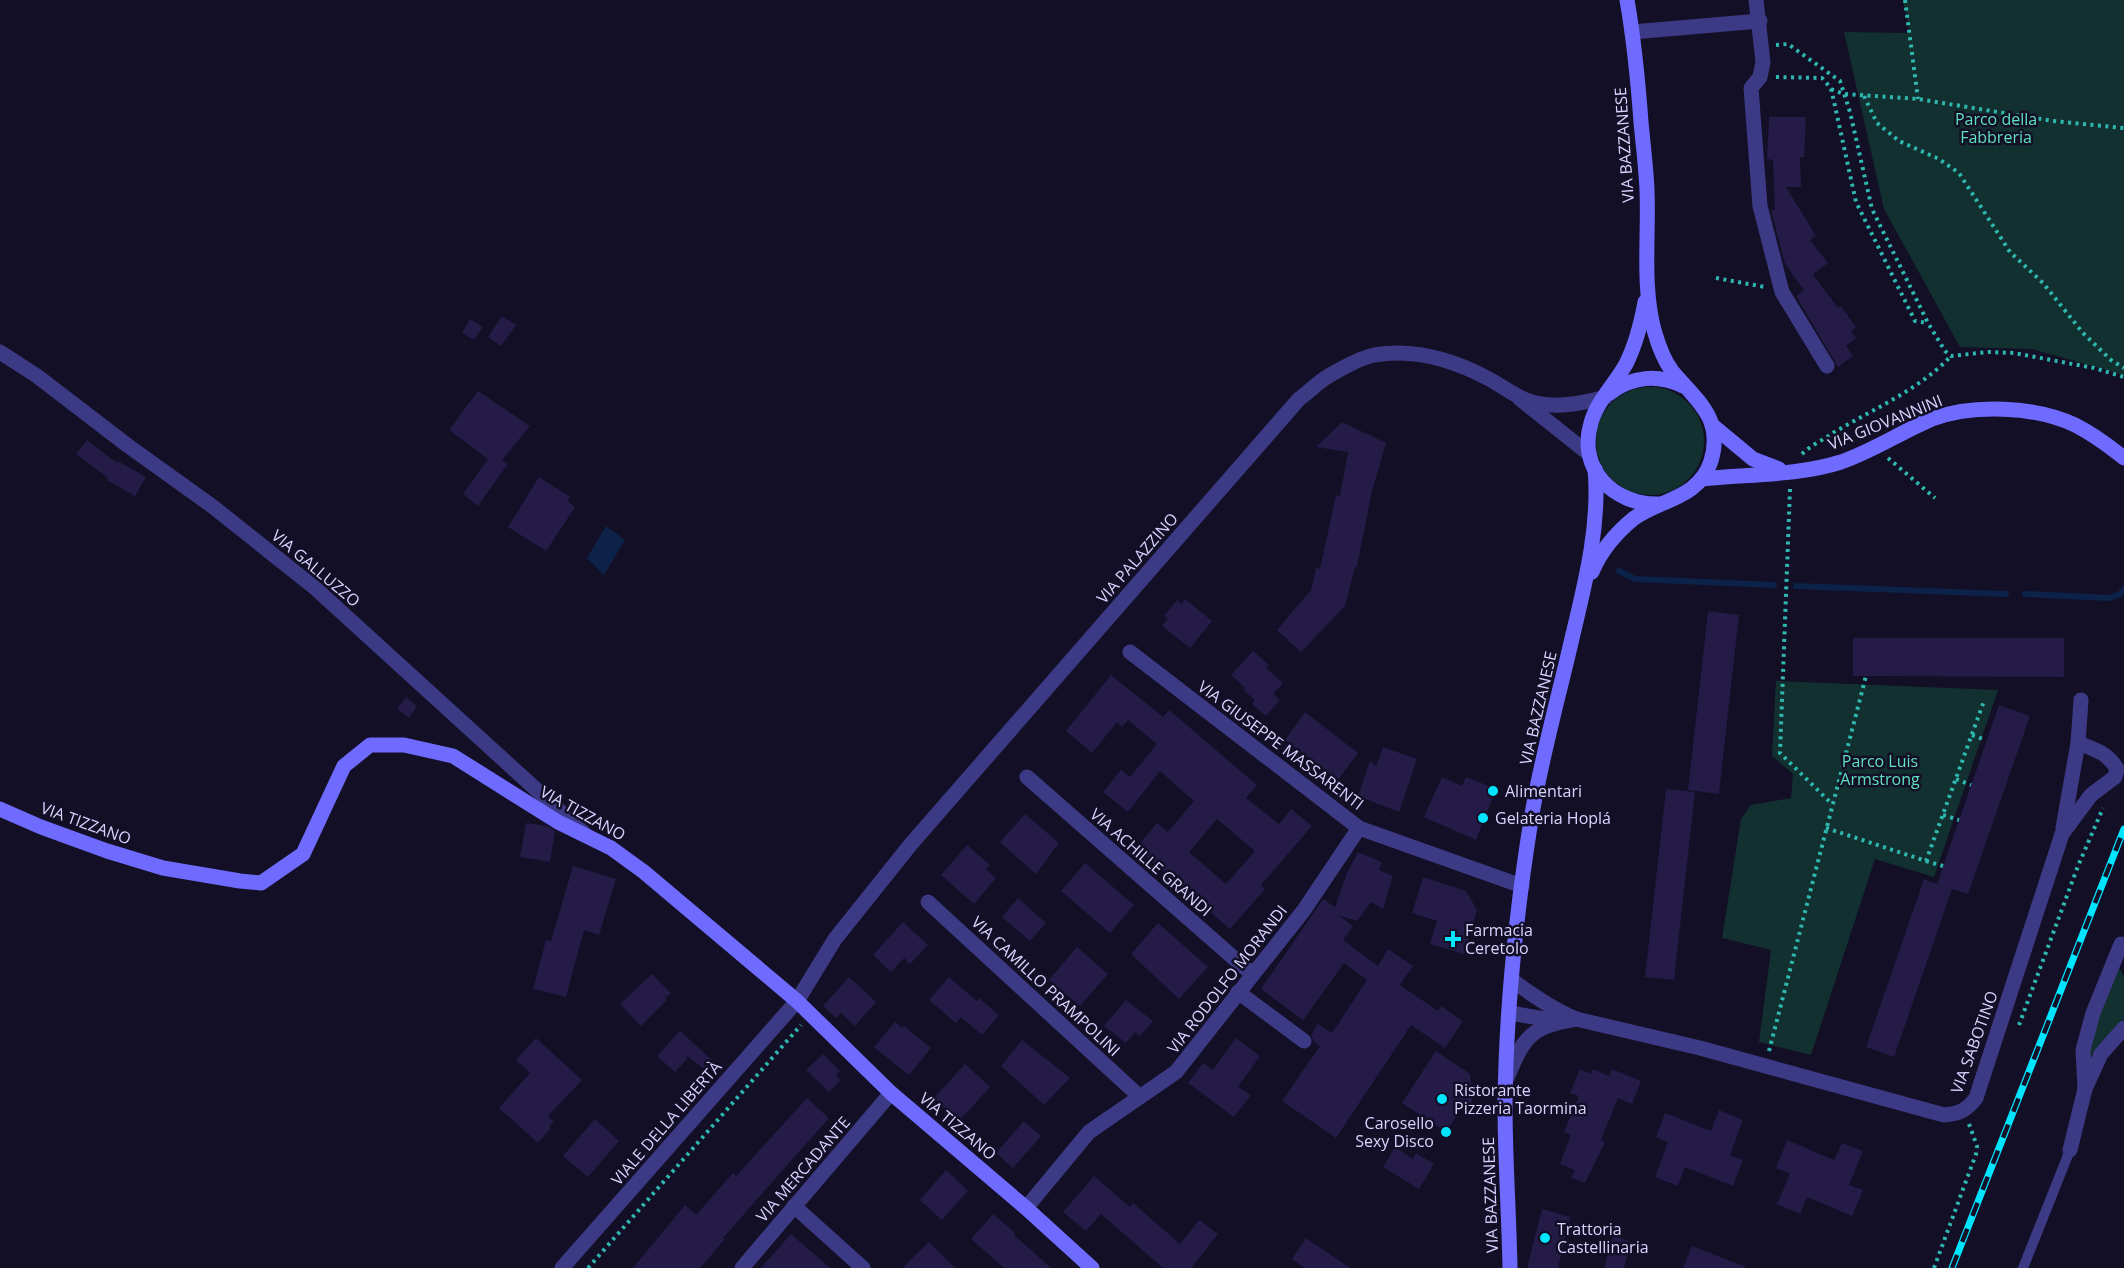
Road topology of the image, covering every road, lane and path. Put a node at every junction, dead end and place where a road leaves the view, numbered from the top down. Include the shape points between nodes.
1 (1627, 0) edge
2 (1756, 0) edge
3 (1905, 0) edge
4 (1760, 21) junction
5 (1632, 32) junction
6 (1762, 45) junction
7 (1760, 77) junction
8 (1831, 88) junction
9 (1844, 94) junction
10 (1864, 96) junction
11 (1918, 99) junction
12 (2124, 128) edge
13 (1716, 278) dead end
14 (1648, 288) junction
15 (1781, 288) junction
16 (1928, 323) junction
17 (0, 352) edge
18 (1951, 356) junction
19 (1827, 366) dead end
20 (2124, 368) edge
21 (2124, 377) edge
22 (1692, 393) junction
23 (1606, 397) junction
24 (1517, 398) junction
25 (1712, 425) junction
26 (1876, 448) junction
27 (2124, 458) edge
28 (1592, 461) junction
29 (1791, 472) junction
30 (1701, 479) junction
31 (1935, 498) dead end
32 (1671, 501) junction
33 (1584, 588) junction
34 (1130, 652) dead end
35 (1866, 676) dead end
36 (2081, 700) dead end
37 (1984, 701) dead end
38 (1972, 735) junction
39 (1986, 740) dead end
40 (2078, 743) junction
41 (1027, 777) dead end
42 (1956, 779) junction
43 (1971, 785) dead end
44 (1832, 804) junction
45 (0, 809) edge
46 (1943, 815) junction
47 (1959, 820) dead end
48 (1359, 828) junction
49 (1826, 828) junction
50 (2062, 834) junction
51 (588, 837) junction
52 (1926, 861) junction
53 (1943, 866) dead end
54 (1522, 886) junction
55 (928, 902) dead end
56 (2123, 940) edge
57 (2124, 959) edge
58 (1252, 974) junction
59 (1512, 980) junction
60 (1238, 992) junction
61 (796, 1001) junction
62 (1510, 1013) junction
63 (810, 1015) junction
64 (1569, 1021) junction
65 (2124, 1028) edge
66 (1304, 1041) dead end
67 (1765, 1066) junction
68 (1507, 1078) junction
69 (2085, 1089) junction
70 (891, 1093) junction
71 (1139, 1096) junction
72 (2070, 1150) joint
73 (794, 1206) junction
74 (1026, 1208) junction
75 (562, 1268) edge
76 (588, 1268) edge
77 (742, 1268) edge
78 (863, 1268) edge
79 (1092, 1268) edge
80 (1510, 1268) edge
81 (2023, 1268) edge

1 - 5 street, VIA BAZZANESE
2 - 4 street
3 - 11 path
4 - 5 street
4 - 6 street
5 - 14 street, VIA BAZZANESE via 1647,188
6 - 7 street via 1764,62
6 - 9 path via 1788,45 1840,81
7 - 8 path via 1822,78
7 - 15 street via 1751,88 1760,206
8 - 9 path
8 - 16 path via 1856,202 1915,321
9 - 10 path
9 - 16 path via 1872,209
10 - 11 path
10 - 20 path via 1877,123 1899,141 1959,173 2010,252 2043,283 2083,333 2110,360
11 - 12 path
13 - 15 path
14 - 22 street, VIA BAZZANESE via 1658,346
14 - 23 street, VIA BAZZANESE via 1637,340
15 - 19 street
16 - 18 path
17 - 51 street, VIA GALLUZZO via 212,506 315,588
18 - 21 path via 2014,353
18 - 29 path via 1917,385 1804,452
22 - 23 street, VIA BAZZANESE via 1675,382 1655,378 1628,382
22 - 25 street, VIA BAZZANESE via 1705,408
23 - 24 street, VIA PALAZZINO via 1550,406
23 - 28 street, VIA BAZZANESE via 1591,424 1588,439
24 - 28 street
24 - 61 street, VIA PALAZZINO via 1489,379 1449,361 1406,354 1373,356 1331,374 1299,399 911,844 835,939
25 - 29 street via 1753,459
25 - 30 street, VIA BAZZANESE via 1714,444
26 - 27 street, VIA GIOVANNINI via 1935,418 1976,409 2001,409 2074,424
26 - 29 street, VIA GIOVANNINI via 1839,462
26 - 31 path
28 - 32 street via 1601,480 1621,496 1645,504
28 - 33 street, VIA BAZZANESE via 1596,513
29 - 30 street, VIA GIOVANNINI
29 - 44 path via 1780,753
30 - 32 street, VIA BAZZANESE via 1687,493
32 - 33 street, VIA BAZZANESE via 1634,518 1609,542
33 - 54 street, VIA BAZZANESE via 1545,754
34 - 48 street, VIA GIUSEPPE MASSARENTI
35 - 44 path
36 - 40 street
37 - 38 path
38 - 39 path
38 - 42 path
40 - 50 street
40 - 50 street, VIA SABOTINO via 2102,752 2117,769 2115,777 2091,795
41 - 58 street, VIA ACHILLE GRANDI
42 - 43 path
42 - 46 path
44 - 49 path
45 - 51 street, VIA TIZZANO via 107,851 163,868 261,883 303,854 344,766 370,745 404,744 453,756
46 - 47 path
46 - 52 path
48 - 54 street, VIA GIUSEPPE MASSARENTI
48 - 58 street, VIA RODOLFO MORANDI via 1304,910
49 - 52 path
49 - 67 path
50 - 67 street, VIA SABOTINO via 1976,1098 1966,1110 1944,1114
51 - 61 street, VIA TIZZANO via 644,872
52 - 53 path
54 - 59 street, VIA BAZZANESE
55 - 71 street, VIA CAMILLO PRAMPOLINI
56 - 57 street
56 - 69 street via 2093,1013 2083,1050
58 - 60 street, VIA RODOLFO MORANDI
59 - 62 street, VIA BAZZANESE
59 - 64 street
60 - 66 street
60 - 71 street, VIA RODOLFO MORANDI via 1176,1072
61 - 63 street, VIA TIZZANO
61 - 75 street, VIALE DELLA LIBERTÀ
62 - 64 street
62 - 68 street, VIA BAZZANESE
63 - 70 street, VIA TIZZANO
63 - 76 path
64 - 67 street, VIA SABOTINO
64 - 68 street via 1531,1035 1519,1048
65 - 69 street via 2101,1054
68 - 80 street, VIA BAZZANESE
69 - 72 street
70 - 73 street, VIA MERCADANTE
70 - 74 street, VIA TIZZANO
71 - 74 street, VIA RODOLFO MORANDI via 1089,1132
72 - 81 lane
73 - 77 street, VIA MERCADANTE
73 - 78 street
74 - 79 street, VIA TIZZANO

